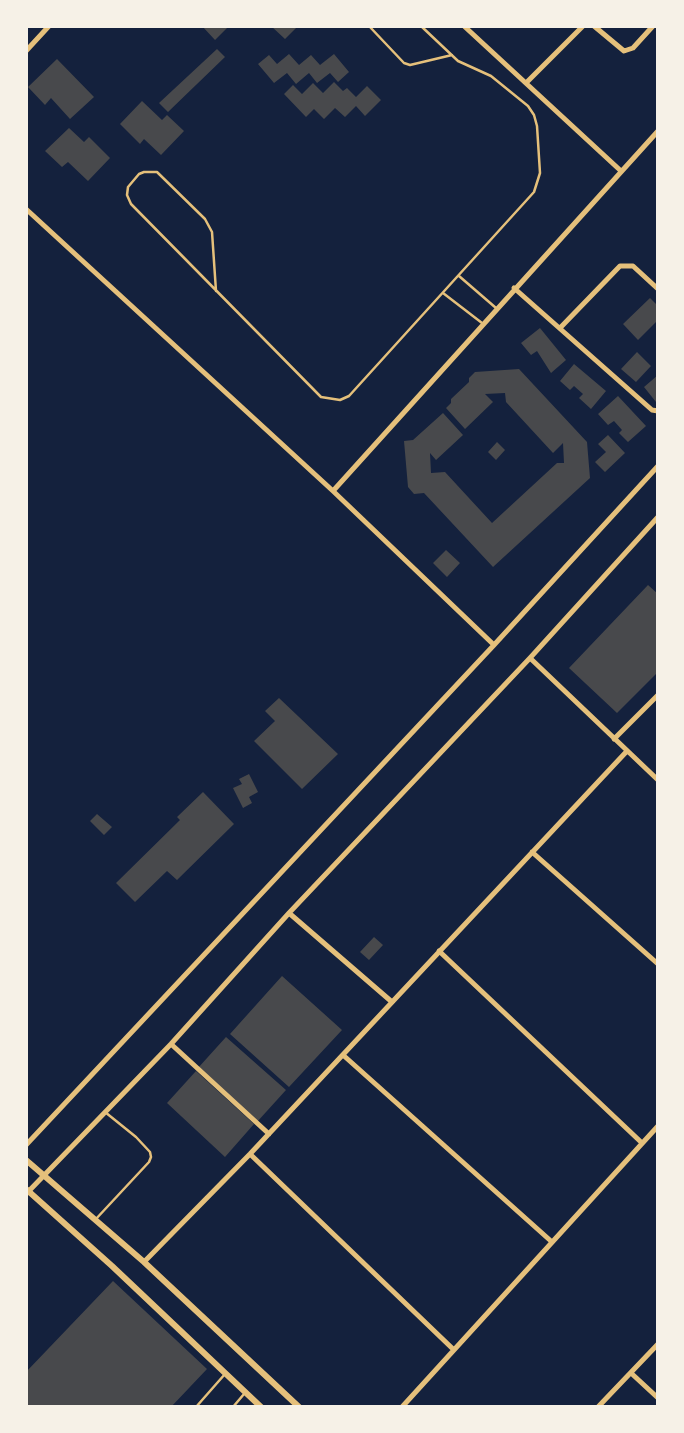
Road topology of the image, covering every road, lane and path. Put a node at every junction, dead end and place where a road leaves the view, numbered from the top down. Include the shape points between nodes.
1 (49, 26) edge
2 (369, 26) edge
3 (421, 26) edge
4 (464, 26) edge
5 (583, 26) edge
6 (594, 26) edge
7 (653, 26) edge
8 (26, 51) edge
9 (452, 55) junction
10 (526, 83) junction
11 (658, 131) edge
12 (621, 171) junction
13 (26, 209) edge
14 (459, 275) junction
15 (514, 288) junction
16 (658, 289) edge
17 (216, 290) junction
18 (443, 293) junction
19 (496, 308) junction
20 (482, 323) junction
21 (560, 328) junction
22 (658, 411) edge
23 (658, 466) edge
24 (333, 491) junction
25 (658, 517) edge
26 (494, 645) junction
27 (530, 658) junction
28 (658, 695) edge
29 (614, 739) junction
30 (627, 751) junction
31 (658, 780) edge
32 (532, 852) junction
33 (289, 913) junction
34 (439, 951) junction
35 (658, 964) edge
36 (392, 1002) junction
37 (171, 1044) junction
38 (343, 1055) junction
39 (105, 1112) junction
40 (658, 1126) edge
41 (269, 1134) junction
42 (642, 1143) junction
43 (26, 1145) edge
44 (250, 1154) junction
45 (26, 1160) edge
46 (42, 1175) junction
47 (27, 1192) edge
48 (95, 1220) junction
49 (552, 1242) junction
50 (144, 1262) junction
51 (658, 1344) edge
52 (454, 1350) junction
53 (631, 1373) junction
54 (225, 1374) junction
55 (245, 1393) junction
56 (658, 1398) edge
57 (196, 1407) edge
58 (233, 1407) edge
59 (261, 1407) edge
60 (299, 1407) edge
61 (402, 1407) edge
62 (598, 1407) edge

1 - 8 street
2 - 9 lane via 404,63
3 - 9 lane
4 - 10 street
5 - 10 street
6 - 7 street via 624,51 633,48
9 - 14 lane via 491,76 528,106 537,126 540,173 534,192
10 - 12 street
11 - 12 street
12 - 15 street
13 - 24 street
14 - 18 lane
14 - 19 lane
15 - 19 street
15 - 21 street
16 - 21 street via 633,266 620,266
17 - 17 lane via 212,232 205,219 157,172 139,174 128,187 131,204
17 - 18 lane via 321,397 340,400 349,396
18 - 20 lane
19 - 20 street
20 - 24 street
21 - 22 street
23 - 26 street
24 - 26 street
25 - 27 street
26 - 43 street
27 - 29 street
27 - 33 street
28 - 29 street
29 - 30 street
30 - 31 street
30 - 32 street
32 - 34 street
32 - 35 street
33 - 36 street
33 - 37 street
34 - 36 street
34 - 42 street
36 - 38 street
37 - 39 street
37 - 41 street
38 - 41 street
38 - 49 street
39 - 46 street
39 - 48 lane via 136,1137 150,1157
40 - 42 street
41 - 44 street
42 - 49 street
44 - 50 street
44 - 52 street
45 - 46 street
46 - 47 street
46 - 48 street
47 - 54 street via 113,1266
48 - 50 street
49 - 52 street
50 - 60 street
51 - 53 street
52 - 61 street
53 - 56 street
53 - 62 street
54 - 55 street
54 - 57 lane
55 - 58 lane
55 - 59 street

